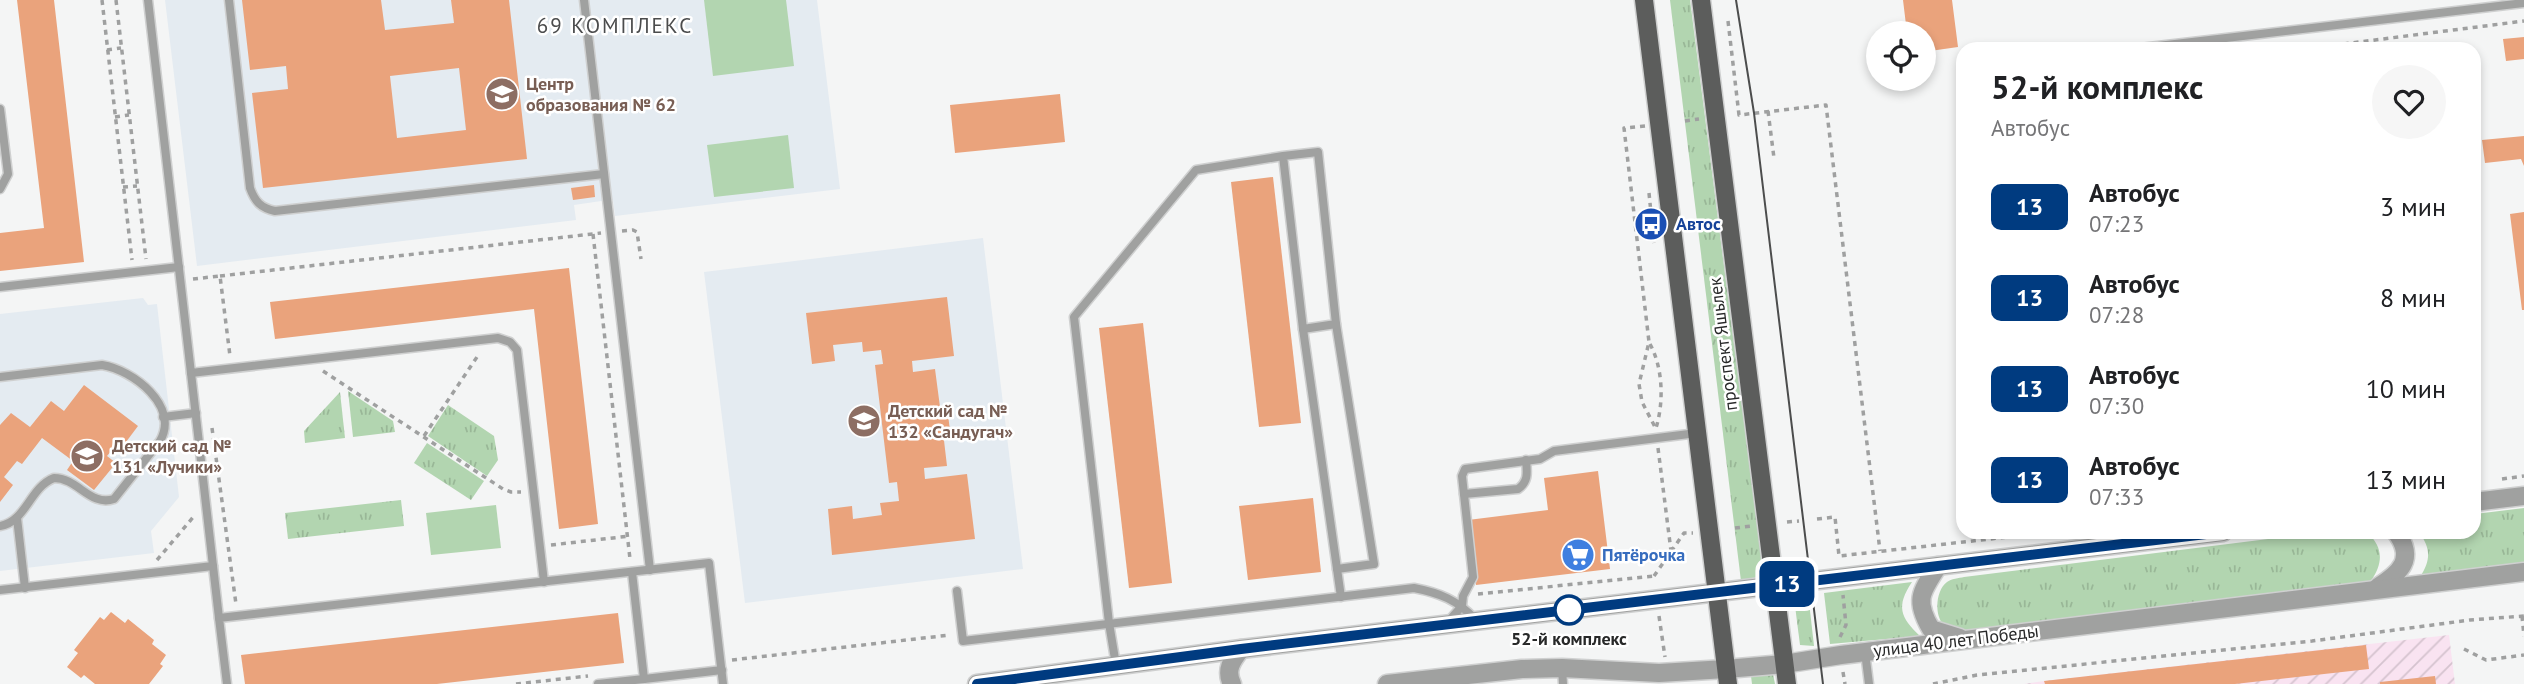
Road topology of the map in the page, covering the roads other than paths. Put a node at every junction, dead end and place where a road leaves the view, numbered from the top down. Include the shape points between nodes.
1 (148, 0) edge
2 (229, 0) edge
3 (584, 0) edge
4 (1644, 0) edge
5 (1701, 0) edge
6 (2524, 3) edge
7 (2192, 42) edge
8 (0, 109) edge
9 (1283, 156) junction
10 (604, 174) junction
11 (0, 189) edge
12 (179, 267) junction
13 (0, 287) edge
14 (1336, 324) junction
15 (1303, 329) junction
16 (191, 373) junction
17 (0, 377) edge
18 (196, 413) junction
19 (163, 417) junction
20 (1697, 433) junction
21 (1526, 460) junction
22 (1464, 494) junction
23 (2524, 496) edge
24 (2481, 501) edge
25 (17, 518) junction
26 (0, 526) edge
27 (2164, 539) edge
28 (2401, 539) edge
29 (214, 566) junction
30 (1938, 566) junction
31 (1337, 569) junction
32 (650, 570) junction
33 (632, 572) junction
34 (2524, 572) edge
35 (544, 582) junction
36 (1773, 585) junction
37 (24, 588) junction
38 (0, 590) edge
39 (957, 591) dead end
40 (2372, 591) junction
41 (1717, 593) junction
42 (1341, 597) junction
43 (1462, 606) junction
44 (219, 618) junction
45 (1477, 621) junction
46 (1109, 623) junction
47 (1446, 625) junction
48 (1972, 640) junction
49 (1241, 649) junction
50 (1865, 652) junction
51 (1784, 664) junction
52 (1116, 665) junction
53 (722, 670) junction
54 (1563, 676) edge
55 (1727, 677) edge
56 (644, 679) junction
57 (1465, 679) edge
58 (227, 684) edge
59 (598, 684) edge
60 (723, 684) edge
61 (977, 684) edge
62 (1232, 684) edge
63 (1387, 684) edge
64 (1787, 684) edge
65 (1869, 684) edge

1 - 12 lane
2 - 10 lane via 250,188 258,204 267,209
3 - 10 lane
4 - 20 main road, проспект Яшьлек
5 - 36 main road, проспект Яшьлек
6 - 7 lane
8 - 11 lane via 8,174
9 - 14 lane via 1318,152
9 - 15 lane
9 - 46 lane via 1196,170 1074,317
10 - 32 lane
12 - 13 lane
12 - 16 lane
14 - 15 lane
14 - 31 lane via 1374,564
15 - 31 lane
16 - 18 lane
16 - 35 lane via 504,339 517,350
17 - 19 lane via 110,366 156,397
18 - 19 lane
18 - 29 lane
19 - 25 lane via 160,441 114,499 95,499 71,481 54,478 41,486
20 - 21 lane via 1555,451
20 - 41 main road, проспект Яшьлек
21 - 22 lane via 1528,476 1518,489
21 - 22 lane via 1465,469
22 - 43 lane via 1473,573
23 - 24 street
25 - 26 lane
25 - 37 lane
27 - 30 street
28 - 40 street via 2404,563 2398,574
29 - 37 lane
29 - 44 lane
30 - 36 street
30 - 48 street via 1921,593 1921,613 1931,629
31 - 42 lane
32 - 33 lane
32 - 53 lane via 709,563
33 - 35 lane
33 - 56 lane
34 - 40 street, улица 40 лет Победы
35 - 44 lane
36 - 41 street
36 - 51 main road, проспект Яшьлек
37 - 38 lane
39 - 46 lane via 963,641
40 - 48 street, улица 40 лет Победы
41 - 45 street
41 - 55 main road, проспект Яшьлек
42 - 43 lane via 1413,588 1442,594
42 - 46 lane
43 - 45 lane
43 - 47 lane
44 - 58 lane
45 - 47 street
46 - 52 lane
47 - 49 street
48 - 50 street, улица 40 лет Победы
49 - 52 street
49 - 62 street via 1230,663
50 - 51 street, улица 40 лет Победы
50 - 65 lane
51 - 55 street, улица 40 лет Победы
51 - 64 main road, проспект Яшьлек
52 - 61 street
53 - 56 lane
53 - 60 lane
54 - 55 street, улица 40 лет Победы via 1659,673
54 - 57 street, улица 40 лет Победы
56 - 59 lane
57 - 63 street, улица 40 лет Победы

